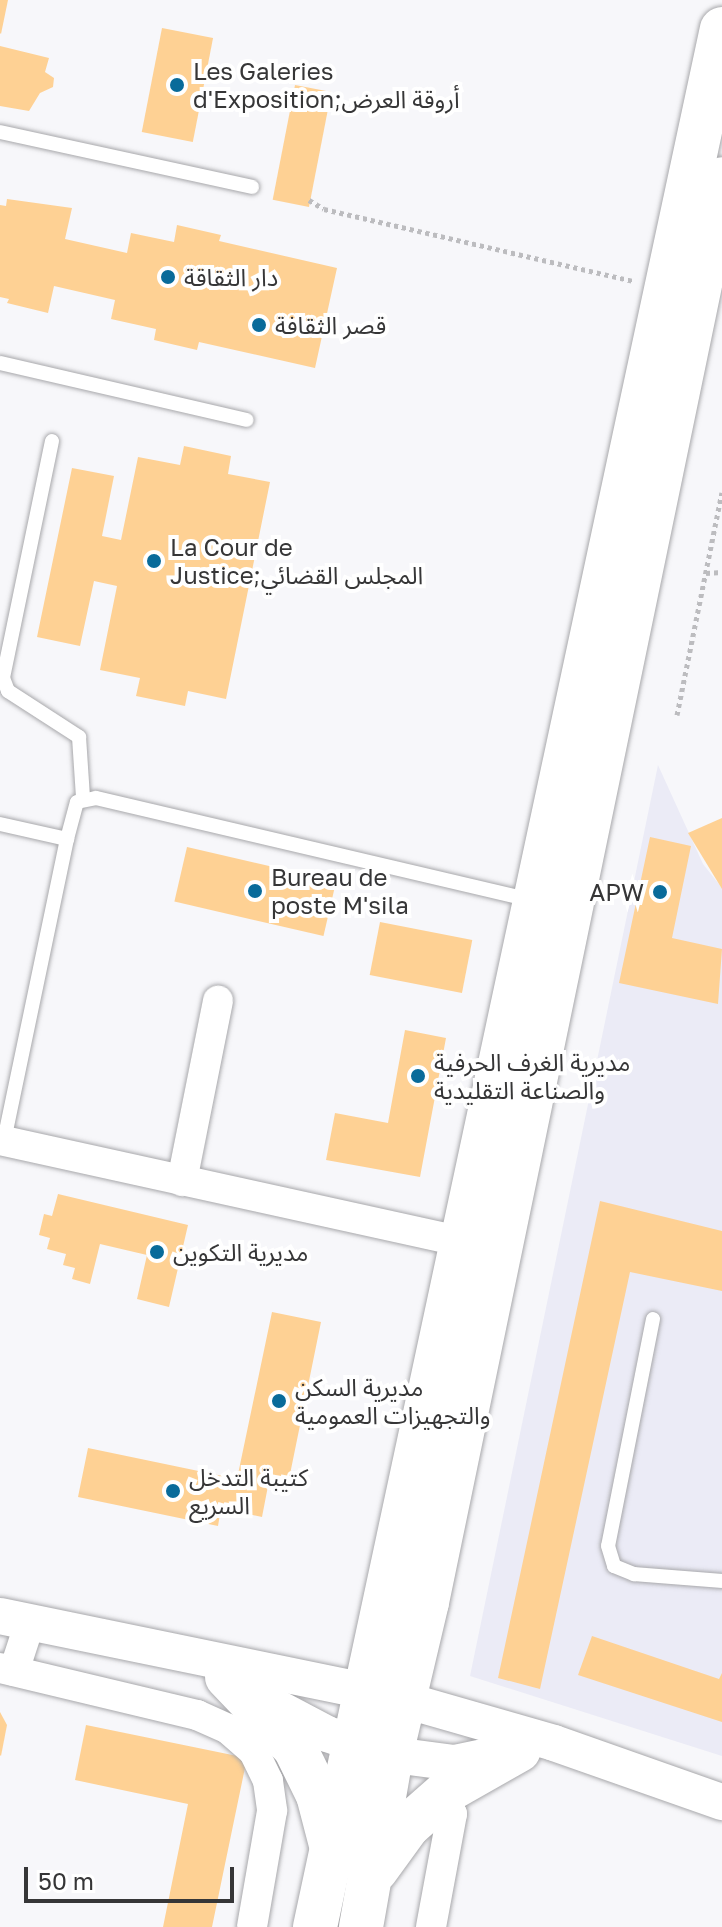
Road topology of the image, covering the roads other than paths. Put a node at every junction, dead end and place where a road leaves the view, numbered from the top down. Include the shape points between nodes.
1 (722, 29) edge
2 (0, 132) edge
3 (722, 179) edge
4 (252, 187) dead end
5 (0, 363) edge
6 (246, 420) dead end
7 (52, 441) dead end
8 (83, 798) junction
9 (0, 824) edge
10 (67, 839) junction
11 (532, 900) junction
12 (218, 1001) dead end
13 (514, 1085) junction
14 (2, 1141) edge
15 (182, 1181) junction
16 (462, 1242) junction
17 (653, 1319) dead end
18 (722, 1581) edge
19 (15, 1619) edge
20 (213, 1666) junction
21 (7, 1669) edge
22 (385, 1696) junction
23 (536, 1747) junction
24 (373, 1750) junction
25 (440, 1798) junction
26 (722, 1802) edge
27 (332, 1849) junction
28 (372, 1875) junction
29 (252, 1927) edge
30 (315, 1927) edge
31 (361, 1927) edge
32 (431, 1927) edge

1 - 11 main road
2 - 4 lane
3 - 13 main road
5 - 6 lane
7 - 8 lane via 3,678 8,691 79,737
8 - 10 lane via 71,810
8 - 11 lane
9 - 10 lane
10 - 14 lane
11 - 13 main road
12 - 15 street
13 - 16 main road
13 - 22 main road
14 - 15 street
15 - 16 street
16 - 22 main road
17 - 18 lane via 608,1546 614,1566 634,1574
19 - 20 street
19 - 21 street
20 - 22 street
20 - 24 street
20 - 27 main road via 295,1748 318,1795
21 - 29 street via 197,1715 228,1729 254,1752 268,1781 272,1811
22 - 23 street
22 - 24 main road
23 - 24 street via 454,1763
23 - 25 main road
23 - 26 street
24 - 27 main road
24 - 28 main road
25 - 28 main road via 408,1826
25 - 32 street via 452,1814
27 - 30 main road
28 - 31 main road

